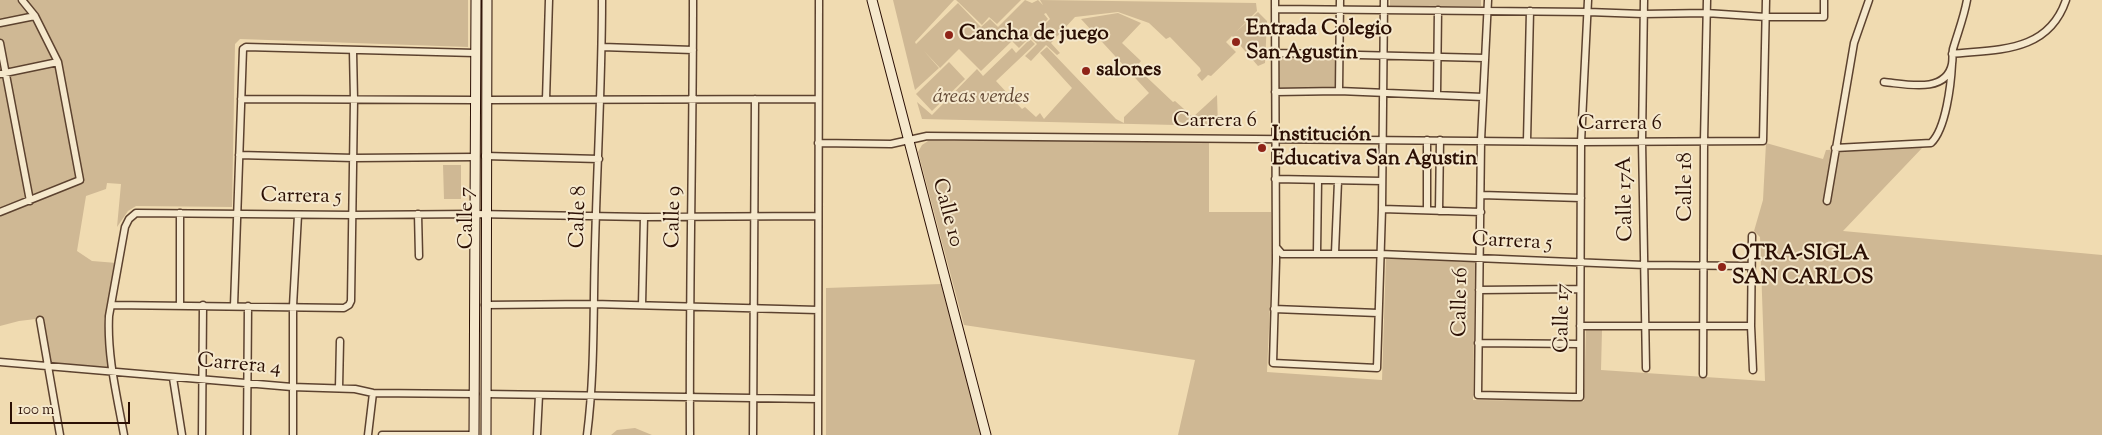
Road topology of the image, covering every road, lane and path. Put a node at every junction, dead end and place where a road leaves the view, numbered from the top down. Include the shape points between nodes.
1 (22, 0) edge
2 (476, 0) edge
3 (487, 0) edge
4 (549, 0) edge
5 (602, 0) edge
6 (693, 0) edge
7 (819, 0) edge
8 (872, 0) edge
9 (1276, 0) edge
10 (1340, 0) edge
11 (1384, 0) edge
12 (1488, 0) edge
13 (1588, 0) edge
14 (1644, 0) edge
15 (1707, 0) edge
16 (1766, 0) edge
17 (1824, 0) edge
18 (1869, 0) edge
19 (1967, 0) edge
20 (2066, 0) edge
21 (1275, 9) junction
22 (1340, 10) junction
23 (1384, 10) junction
24 (1438, 10) junction
25 (1488, 11) junction
26 (1530, 11) junction
27 (1588, 12) junction
28 (1706, 13) junction
29 (1643, 14) junction
30 (35, 16) junction
31 (1766, 17) junction
32 (0, 23) edge
33 (0, 43) edge
34 (602, 47) junction
35 (693, 50) junction
36 (353, 51) junction
37 (1275, 53) junction
38 (1339, 53) junction
39 (475, 54) junction
40 (1384, 54) junction
41 (1952, 54) junction
42 (1438, 57) junction
43 (1485, 58) junction
44 (58, 62) junction
45 (1952, 64) junction
46 (3, 74) edge
47 (1884, 82) dead end
48 (1339, 91) junction
49 (1275, 92) junction
50 (1383, 92) junction
51 (1438, 94) junction
52 (1483, 97) junction
53 (241, 99) junction
54 (693, 99) junction
55 (755, 99) junction
56 (818, 99) junction
57 (354, 100) junction
58 (475, 100) junction
59 (486, 100) junction
60 (546, 100) junction
61 (601, 101) junction
62 (1275, 139) junction
63 (1383, 139) junction
64 (909, 140) junction
65 (1427, 140) junction
66 (1440, 140) junction
67 (1481, 140) junction
68 (1527, 141) junction
69 (1642, 141) junction
70 (1704, 141) junction
71 (1581, 142) junction
72 (818, 143) junction
73 (1835, 148) junction
74 (239, 155) junction
75 (485, 156) junction
76 (474, 157) junction
77 (354, 158) junction
78 (599, 159) junction
79 (1275, 179) junction
80 (1318, 180) junction
81 (1338, 181) junction
82 (1382, 181) junction
83 (1481, 195) junction
84 (1581, 198) junction
85 (30, 201) junction
86 (1828, 201) dead end
87 (1382, 209) junction
88 (1427, 210) junction
89 (1440, 211) junction
90 (0, 212) edge
91 (1481, 212) junction
92 (180, 213) junction
93 (238, 214) junction
94 (418, 214) junction
95 (475, 214) junction
96 (485, 214) junction
97 (298, 215) junction
98 (353, 215) junction
99 (596, 216) junction
100 (756, 216) junction
101 (818, 216) junction
102 (644, 217) junction
103 (692, 217) junction
104 (1752, 236) dead end
105 (1275, 246) junction
106 (1317, 253) junction
107 (1335, 253) junction
108 (1380, 254) junction
109 (419, 256) dead end
110 (1480, 258) junction
111 (1581, 263) junction
112 (1644, 266) junction
113 (1703, 266) junction
114 (1751, 266) junction
115 (1580, 289) junction
116 (1479, 290) junction
117 (593, 304) junction
118 (112, 305) junction
119 (180, 305) junction
120 (203, 305) junction
121 (485, 305) junction
122 (642, 305) junction
123 (234, 306) junction
124 (248, 306) junction
125 (293, 306) junction
126 (689, 306) junction
127 (754, 308) junction
128 (1274, 309) junction
129 (818, 310) junction
130 (1378, 313) junction
131 (40, 320) dead end
132 (1644, 325) junction
133 (1580, 326) junction
134 (1703, 326) junction
135 (1751, 326) junction
136 (340, 341) dead end
137 (1478, 342) junction
138 (1580, 344) junction
139 (0, 362) edge
140 (48, 365) junction
141 (1646, 368) dead end
142 (1753, 370) dead end
143 (113, 372) junction
144 (1703, 374) dead end
145 (173, 378) junction
146 (202, 379) junction
147 (246, 383) junction
148 (292, 387) junction
149 (339, 388) junction
150 (373, 393) junction
151 (475, 394) junction
152 (486, 394) junction
153 (539, 395) junction
154 (592, 395) junction
155 (690, 397) junction
156 (1580, 397) joint
157 (754, 398) junction
158 (818, 399) junction
159 (60, 435) edge
160 (124, 435) edge
161 (182, 435) edge
162 (202, 435) edge
163 (247, 435) edge
164 (293, 435) edge
165 (368, 435) edge
166 (382, 435) edge
167 (474, 435) edge
168 (486, 435) edge
169 (537, 435) edge
170 (587, 435) edge
171 (690, 435) edge
172 (753, 435) edge
173 (818, 435) edge
174 (986, 435) edge

1 - 30 street
2 - 39 main road, Calle 7
3 - 59 main road, Calle 7
4 - 60 street
5 - 34 street, Calle 8
6 - 35 street, Calle 9
7 - 56 street
8 - 64 main road, Calle 10
9 - 21 street
10 - 22 street
11 - 23 street
12 - 25 street, Calle 16
13 - 27 street, Calle 17
14 - 29 street, Calle 17A
15 - 28 street, Calle 18
16 - 31 street
17 - 31 street via 1824,17
18 - 73 street via 1854,43
19 - 41 street
20 - 41 street via 2054,23 2034,40 2010,48
21 - 22 street
21 - 37 street
22 - 23 street
22 - 38 street
23 - 24 street
23 - 40 street
24 - 25 street
24 - 42 street
25 - 26 street
25 - 43 street, Calle 16
26 - 27 street
26 - 68 street
27 - 29 street
27 - 71 street, Calle 17
28 - 29 street
28 - 31 street
28 - 70 street, Calle 18
29 - 69 street, Calle 17A
30 - 32 street
30 - 44 street
31 - 70 street, Carrera 6 via 1763,141
33 - 46 street
34 - 35 street
34 - 61 street, Calle 8
35 - 54 street, Calle 9
36 - 39 street
36 - 53 street via 246,47 242,55
36 - 57 street
37 - 38 street
37 - 49 street
38 - 40 street
38 - 48 street
39 - 58 main road, Calle 7
40 - 42 street
40 - 50 street
41 - 45 street
42 - 43 street
42 - 51 street
43 - 52 street, Calle 16
44 - 46 street
44 - 85 street via 80,180
45 - 47 street via 1945,77 1932,85
45 - 73 street via 1950,93 1937,137 1931,143
46 - 85 street
48 - 49 street
48 - 50 street
49 - 62 street
50 - 51 street
50 - 63 street
51 - 52 street
52 - 67 street, Calle 16
53 - 57 street
53 - 74 street
54 - 55 street
54 - 61 street
54 - 103 street, Calle 9
55 - 56 street
55 - 100 street
56 - 72 street
57 - 58 street
57 - 77 street
58 - 76 main road, Calle 7
59 - 60 street
59 - 75 main road, Calle 7
60 - 61 street
61 - 78 street, Calle 8
62 - 63 street, Carrera 6
62 - 64 street, Carrera 6 via 927,136
62 - 79 street
63 - 65 street, Carrera 6
63 - 82 street
64 - 72 street, Carrera 6 via 891,144
64 - 174 main road, Calle 10
65 - 66 street, Carrera 6
65 - 88 street
66 - 67 street, Carrera 6
66 - 89 street
67 - 68 street, Carrera 6
67 - 83 street, Calle 16
68 - 71 street, Carrera 6
69 - 70 street, Carrera 6
69 - 71 street, Carrera 6
69 - 112 street, Calle 17A
70 - 113 street, Calle 18
71 - 84 street, Calle 17
72 - 101 street
73 - 86 street
74 - 77 street
74 - 93 street
75 - 78 street
75 - 96 main road, Calle 7
76 - 77 street
76 - 95 main road, Calle 7
77 - 98 street
78 - 99 street, Calle 8
79 - 80 street
79 - 105 street
80 - 81 street
80 - 106 street
81 - 82 street
81 - 107 street
82 - 87 street
83 - 84 street
83 - 91 street, Calle 16
84 - 111 street, Calle 17
85 - 90 street
87 - 88 street
87 - 108 street
88 - 89 street
89 - 91 street
91 - 110 street, Calle 16
92 - 93 street, Carrera 5
92 - 118 street, Carrera 5 via 136,214 129,219
92 - 119 street
93 - 97 street, Carrera 5
93 - 123 street
94 - 95 street, Carrera 5
94 - 98 street, Carrera 5
94 - 109 street
95 - 96 street, Carrera 5
95 - 151 main road, Calle 7
96 - 99 street, Carrera 5
96 - 121 main road, Calle 7
97 - 98 street, Carrera 5
97 - 125 street
98 - 125 street via 349,305 344,308
99 - 102 street
99 - 117 street, Calle 8
100 - 101 street
100 - 103 street
100 - 127 street
101 - 129 street
102 - 103 street
102 - 122 street
103 - 126 street, Calle 9
104 - 114 street
105 - 106 street, Carrera 5 via 1282,254
105 - 128 street
106 - 107 street, Carrera 5
107 - 108 street, Carrera 5
108 - 110 street, Carrera 5
108 - 130 street
110 - 111 street, Carrera 5
110 - 116 street, Calle 16
111 - 112 street, Carrera 5
111 - 115 street, Calle 17
112 - 113 street, Carrera 5
112 - 132 street, Calle 17A
113 - 114 street, Carrera 5
113 - 134 street, Calle 18
114 - 135 street
115 - 116 street
115 - 133 street, Calle 17
116 - 137 street, Calle 16
117 - 121 street
117 - 122 street
117 - 154 street, Calle 8
118 - 119 street
118 - 143 street via 108,330
119 - 120 street
120 - 123 street
120 - 146 street
121 - 152 main road, Calle 7
122 - 126 street
123 - 124 street
124 - 125 street
124 - 147 street
125 - 148 street
126 - 127 street
126 - 155 street, Calle 9
127 - 129 street
127 - 157 street
128 - 130 street
128 - 130 street via 1272,363 1377,368
129 - 158 street
131 - 140 street
132 - 133 street
132 - 134 street
132 - 141 street, Calle 17A
133 - 138 street, Calle 17
134 - 135 street
134 - 144 street, Calle 18
135 - 142 street
136 - 149 street
137 - 138 street
137 - 156 street, Calle 16 via 1478,395
138 - 156 street, Calle 17
139 - 140 street, Carrera 4
140 - 143 street, Carrera 4
140 - 159 street
143 - 145 street, Carrera 4
143 - 160 street
145 - 146 street, Carrera 4
145 - 161 street
146 - 147 street, Carrera 4
146 - 162 street
147 - 148 street, Carrera 4
147 - 163 street
148 - 149 street, Carrera 4
148 - 164 street
149 - 150 street, Carrera 4
150 - 151 street, Carrera 4
150 - 165 street
151 - 167 main road, Calle 7
152 - 153 street
152 - 168 main road, Calle 7
153 - 154 street
153 - 169 street
154 - 155 street
154 - 170 street, Calle 8
155 - 157 street
155 - 171 street, Calle 9
157 - 158 street
157 - 172 street
158 - 173 street
166 - 167 street

